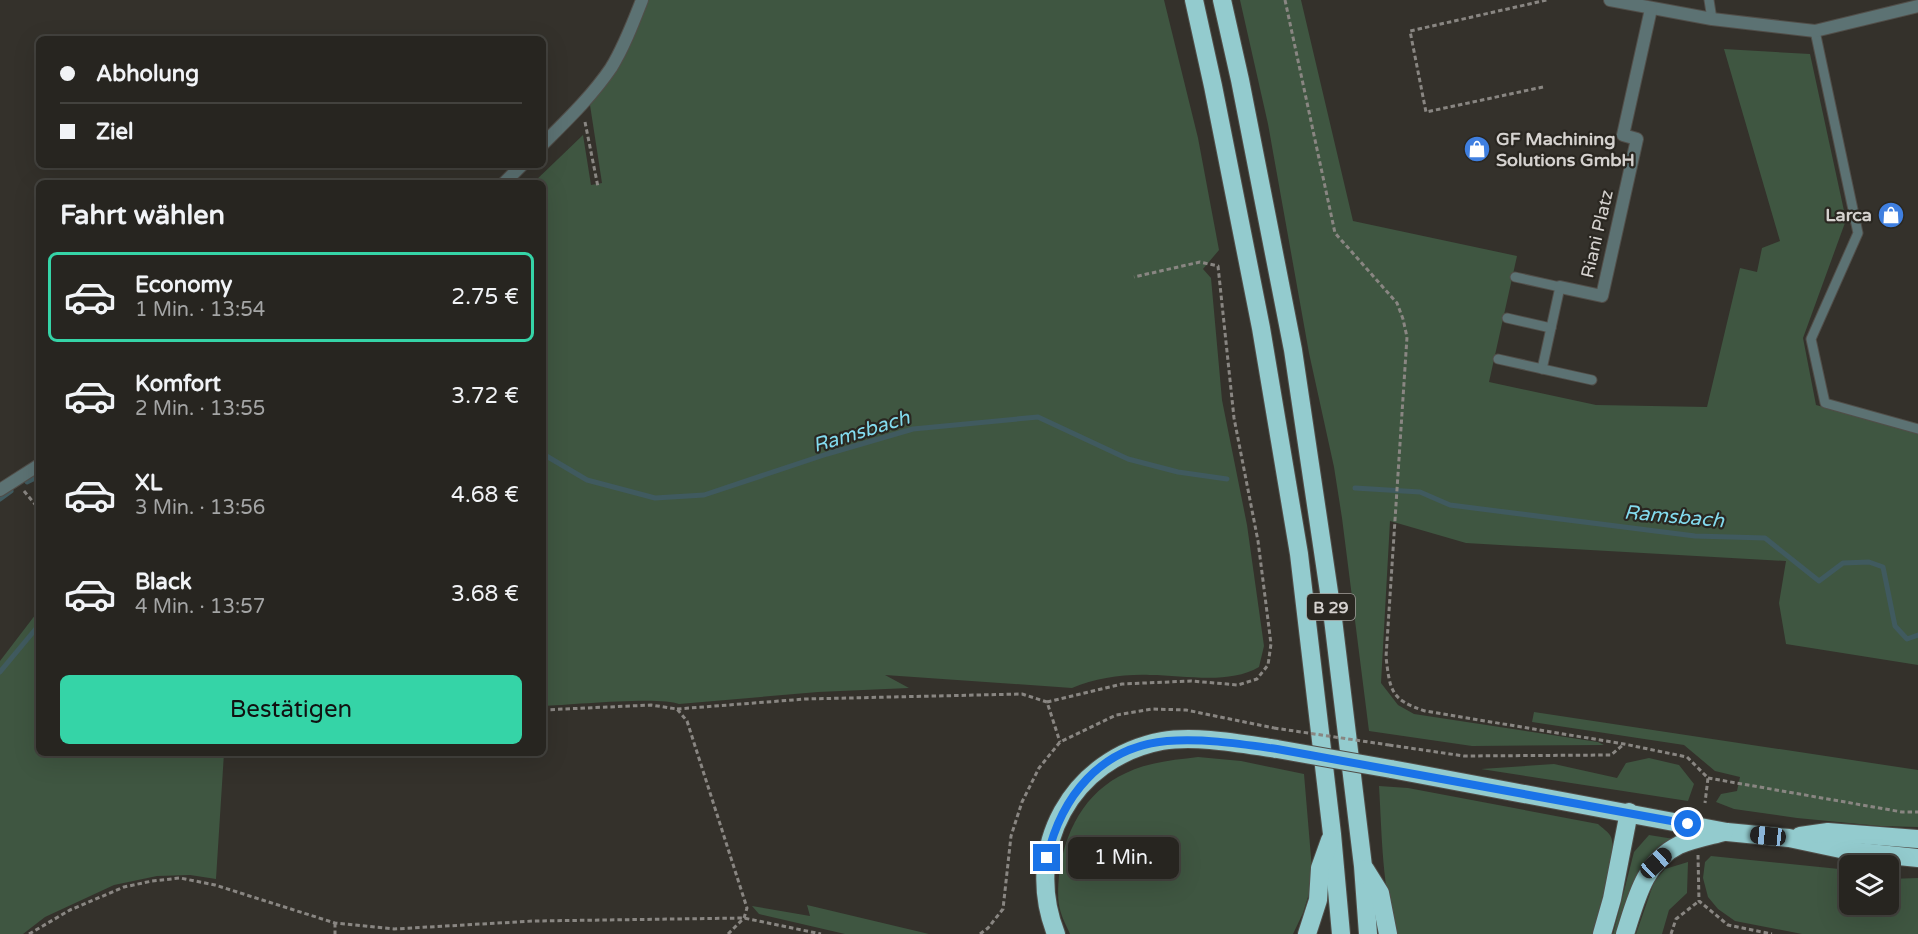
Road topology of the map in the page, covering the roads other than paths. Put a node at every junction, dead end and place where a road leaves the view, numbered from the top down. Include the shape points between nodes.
1 (642, 0) edge
2 (1194, 0) edge
3 (1222, 0) edge
4 (1610, 0) edge
5 (1709, 0) edge
6 (1918, 6) edge
7 (1652, 9) junction
8 (1713, 19) junction
9 (1815, 31) junction
10 (546, 141) edge
11 (519, 168) edge
12 (507, 180) edge
13 (1515, 277) dead end
14 (1560, 287) junction
15 (1507, 318) dead end
16 (1551, 328) junction
17 (1498, 359) dead end
18 (1542, 369) junction
19 (1592, 380) dead end
20 (1918, 429) edge
21 (36, 467) edge
22 (0, 490) edge
23 (1629, 812) junction
24 (1727, 832) junction
25 (1332, 834) junction
26 (1789, 838) junction
27 (1918, 839) edge
28 (1918, 858) edge
29 (1363, 866) junction
30 (1056, 934) edge
31 (1307, 934) edge
32 (1341, 934) edge
33 (1368, 934) edge
34 (1388, 934) edge
35 (1602, 934) edge
36 (1625, 934) edge

1 - 10 street via 611,68 582,106
2 - 25 highway, B 29 via 1261,328 1299,554
3 - 29 highway, B 29 via 1293,350 1333,620
4 - 7 street
5 - 8 lane
6 - 9 street
7 - 8 street
7 - 14 street, Riani Platz via 1623,135 1637,139 1602,296
8 - 9 street
9 - 20 lane via 1857,233 1811,339 1825,403
11 - 12 street
13 - 14 lane
14 - 16 lane
15 - 16 lane
16 - 18 lane
17 - 18 lane
18 - 19 lane
21 - 22 street
23 - 24 highway
23 - 30 highway, bridge via 1277,749 1164,741 1135,748 1103,765 1075,791 1057,821 1047,858 1046,893
23 - 35 highway
24 - 26 highway
24 - 36 highway via 1681,844 1656,863 1645,878
25 - 31 highway via 1320,868 1318,900
25 - 32 highway, B 29
26 - 27 highway via 1828,832
26 - 28 highway
29 - 33 highway, B 29
29 - 34 highway via 1380,893

